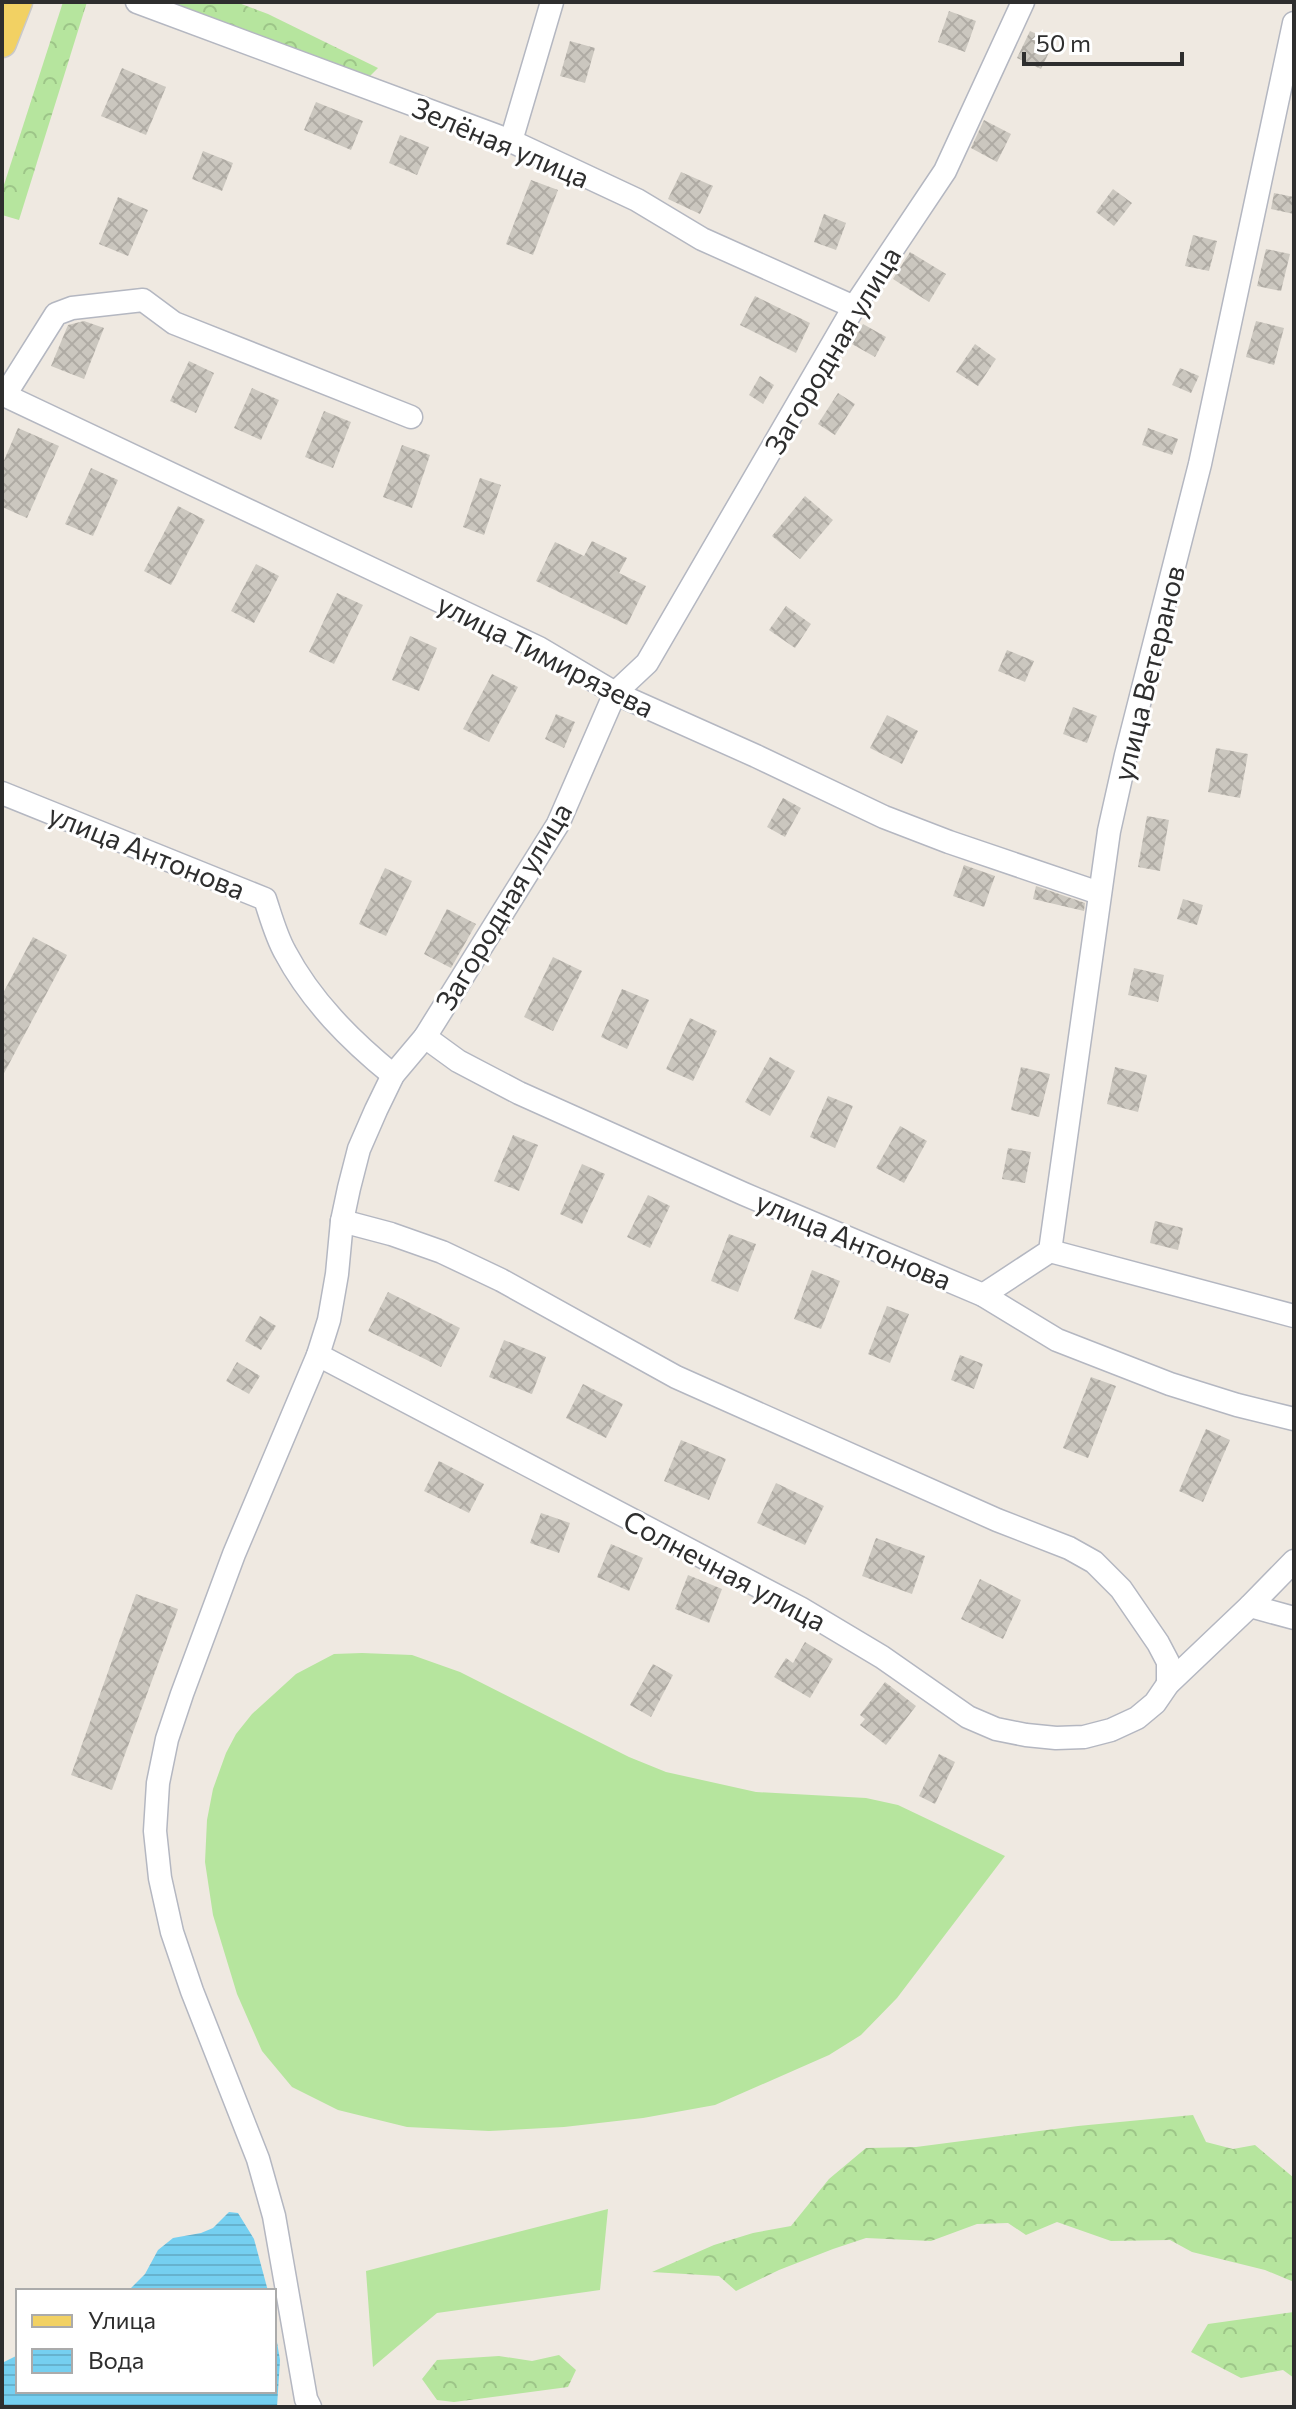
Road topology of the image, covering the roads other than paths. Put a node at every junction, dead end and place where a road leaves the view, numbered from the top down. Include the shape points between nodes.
1 (18, 2) edge
2 (137, 2) edge
3 (552, 2) edge
4 (1023, 2) edge
5 (1294, 23) edge
6 (2, 43) edge
7 (511, 141) junction
8 (854, 307) junction
9 (3, 395) edge
10 (411, 417) dead end
11 (615, 693) junction
12 (2, 793) edge
13 (1099, 893) junction
14 (425, 1037) junction
15 (393, 1075) junction
16 (342, 1221) junction
17 (1050, 1251) junction
18 (983, 1295) junction
19 (1294, 1316) edge
20 (318, 1355) junction
21 (1294, 1419) edge
22 (1294, 1561) edge
23 (1250, 1606) junction
24 (1294, 1618) edge
25 (1168, 1684) junction
26 (310, 2407) edge

1 - 6 main road
2 - 7 street, Зелёная улица
3 - 7 street
4 - 8 street, Загородная улица via 945,171
5 - 13 street, улица Ветеранов via 1200,464 1126,755
7 - 8 street, Зелёная улица via 637,200 702,239
8 - 11 street, Загородная улица via 647,663
9 - 10 street via 56,314 143,300 174,323
9 - 11 street, улица Тимирязева via 539,648
11 - 13 street, улица Тимирязева via 884,817
11 - 14 street, Загородная улица via 558,824
12 - 15 street, улица Антонова via 265,899 284,951 310,991 356,1045
13 - 17 street, улица Ветеранов
14 - 15 street, Загородная улица
14 - 18 street, улица Антонова via 519,1093
15 - 16 street, Загородная улица via 359,1149
16 - 20 street, Загородная улица via 329,1320
16 - 25 street via 442,1252 676,1377 1094,1562 1121,1589 1158,1643 1168,1662
17 - 18 street
17 - 19 street
18 - 21 street, улица Антонова via 1057,1340 1237,1405
20 - 25 street, Солнечная улица via 800,1608 968,1717 996,1729 1056,1738 1111,1730 1137,1718
20 - 26 street, Загородная улица via 182,1694 158,1783 155,1831 172,1932 258,2159 274,2216
22 - 23 street
23 - 24 street
23 - 25 street

